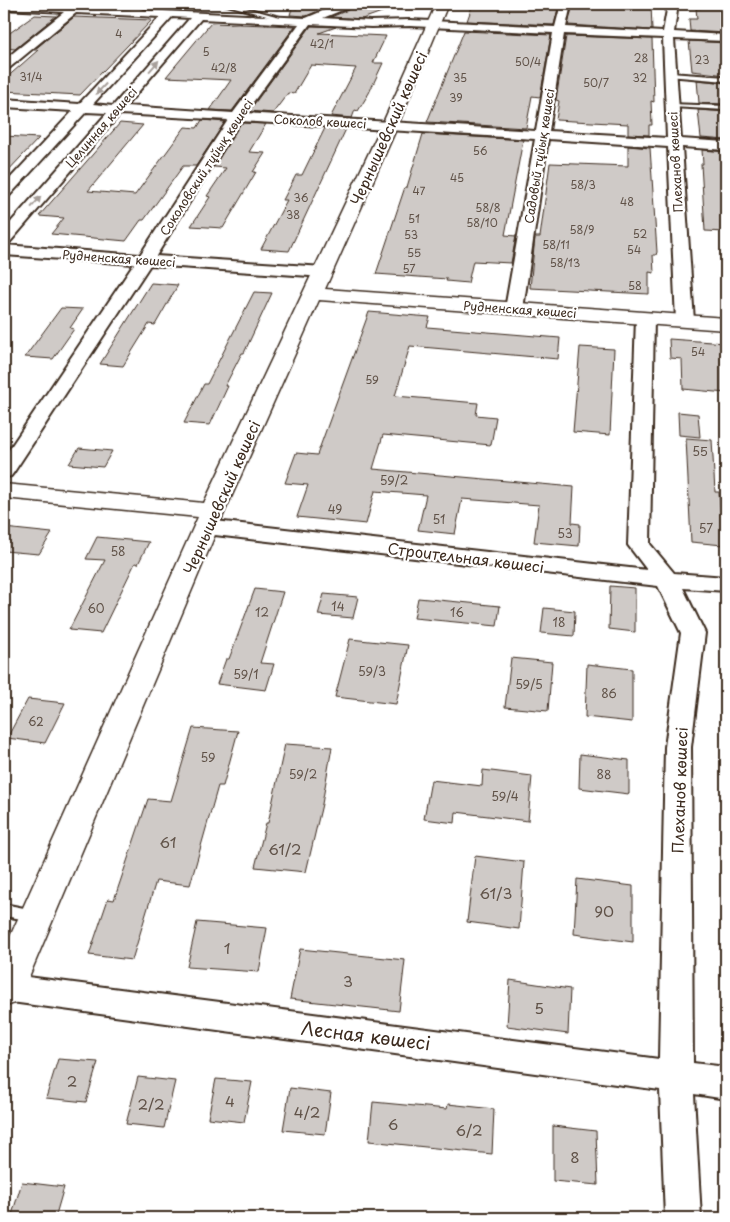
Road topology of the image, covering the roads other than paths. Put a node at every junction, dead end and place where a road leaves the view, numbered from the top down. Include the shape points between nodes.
1 (44, 4) edge
2 (113, 4) edge
3 (161, 4) edge
4 (226, 4) edge
5 (566, 4) edge
6 (673, 4) edge
7 (4, 6) edge
8 (344, 6) edge
9 (24, 7) junction
10 (75, 7) edge
11 (372, 13) dead end
12 (170, 14) junction
13 (198, 16) junction
14 (428, 17) edge
15 (288, 20) junction
16 (307, 21) junction
17 (558, 31) junction
18 (668, 35) junction
19 (726, 38) edge
20 (4, 66) edge
21 (670, 75) junction
22 (726, 79) edge
23 (4, 103) edge
24 (672, 105) junction
25 (83, 108) junction
26 (726, 108) edge
27 (116, 110) junction
28 (237, 116) junction
29 (390, 125) junction
30 (542, 135) junction
31 (674, 143) junction
32 (726, 146) edge
33 (4, 194) edge
34 (4, 239) edge
35 (4, 250) edge
36 (145, 260) junction
37 (324, 272) junction
38 (314, 294) junction
39 (514, 309) junction
40 (645, 318) junction
41 (685, 321) junction
42 (726, 324) edge
43 (4, 472) edge
44 (4, 491) edge
45 (210, 519) junction
46 (666, 580) junction
47 (726, 584) edge
48 (4, 910) edge
49 (37, 915) junction
50 (6, 982) edge
51 (676, 1076) junction
52 (726, 1083) edge
53 (683, 1218) edge

1 - 9 lane
2 - 3 lane via 135,9
4 - 15 lane
5 - 17 street, Садовый тұйық көшесі
6 - 18 street, Плеханов көшесі
7 - 9 street
8 - 16 street
9 - 10 street
10 - 12 street
10 - 20 street
11 - 14 street
12 - 13 street
12 -> 25 street, Целинная көшесі
13 - 15 street
27 -> 13 street, Целинная көшесі
14 - 16 street via 371,24
14 - 17 street
14 - 29 street, Чернышевский көшесі
15 - 16 street
16 - 28 street, Соколовский тұйық көшесі
17 - 18 street
17 - 30 street, Садовый тұйық көшесі
18 - 19 street
18 - 21 street, Плеханов көшесі
21 - 22 lane
21 - 24 street, Плеханов көшесі
23 - 25 street, Соколов көшесі
24 - 26 lane
24 - 31 street, Плеханов көшесі
25 - 27 street, Соколов көшесі
25 - 33 street, Целинная көшесі
27 - 28 street, Соколов көшесі
34 -> 27 street, Целинная көшесі
28 - 29 street, Соколов көшесі
28 - 36 street, Соколовский тұйық көшесі
29 - 30 street, Соколов көшесі
29 - 37 street, Чернышевский көшесі
30 - 31 street, Соколов көшесі
30 - 39 street, Садовый тұйық көшесі
31 - 32 street, Соколов көшесі
31 - 41 street, Плеханов көшесі
35 - 36 street, Рудненская көшесі
36 - 37 street, Рудненская көшесі
36 - 43 street, Соколовский тұйық көшесі
37 - 38 street, Чернышевский көшесі
38 - 39 street, Рудненская көшесі
38 - 45 street, Чернышевский көшесі
39 - 40 street, Рудненская көшесі
40 - 41 street, Рудненская көшесі
40 - 46 street, Плеханов көшесі via 639,545
41 - 42 street, Рудненская көшесі
44 - 45 street, Строительная көшесі
45 - 46 street, Строительная көшесі
45 - 49 street, Чернышевский көшесі
46 - 47 street, Строительная көшесі
46 - 51 street, Плеханов көшесі via 693,633 678,747
48 - 49 lane
49 - 50 street, Чернышевский көшесі
50 - 51 street, Лесная көшесі
51 - 52 street, Лесная көшесі
51 - 53 street, Плеханов көшесі

